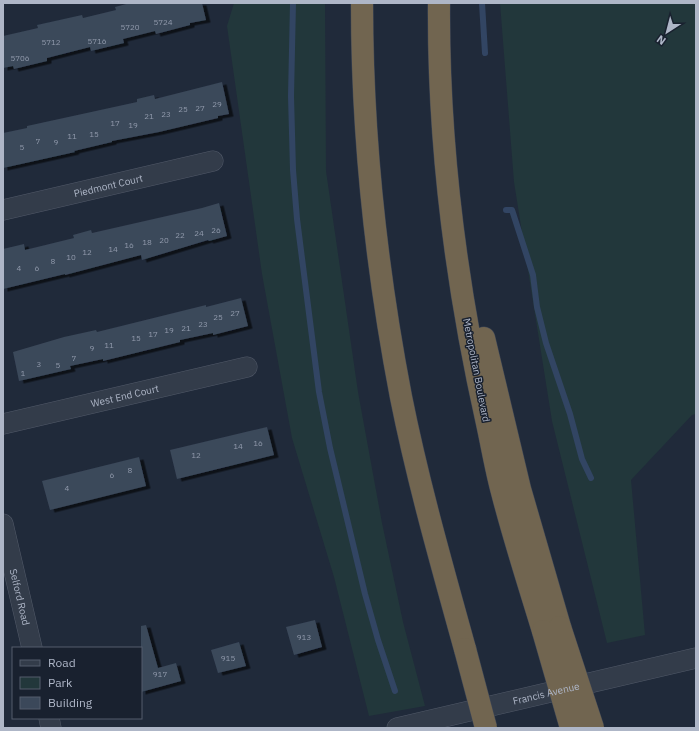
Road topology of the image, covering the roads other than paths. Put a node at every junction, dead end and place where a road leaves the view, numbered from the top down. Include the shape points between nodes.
1 (362, 3) edge
2 (439, 3) edge
3 (213, 161) dead end
4 (3, 210) edge
5 (247, 367) dead end
6 (3, 424) edge
7 (3, 524) edge
8 (552, 629) junction
9 (32, 647) edge
10 (696, 658) edge
11 (397, 728) edge
12 (486, 728) edge
13 (571, 728) edge
14 (593, 728) edge

1 - 12 highway, bridge via 362,53 370,189 401,397 426,506
2 - 8 highway, Metropolitan Boulevard via 439,58 448,188 463,303 502,492
3 - 4 street, Piedmont Court
5 - 6 street, West End Court
7 - 9 street, Selford Road
8 - 13 highway, Metropolitan Boulevard, bridge
8 - 14 highway, bridge
10 - 11 street, Francis Avenue

